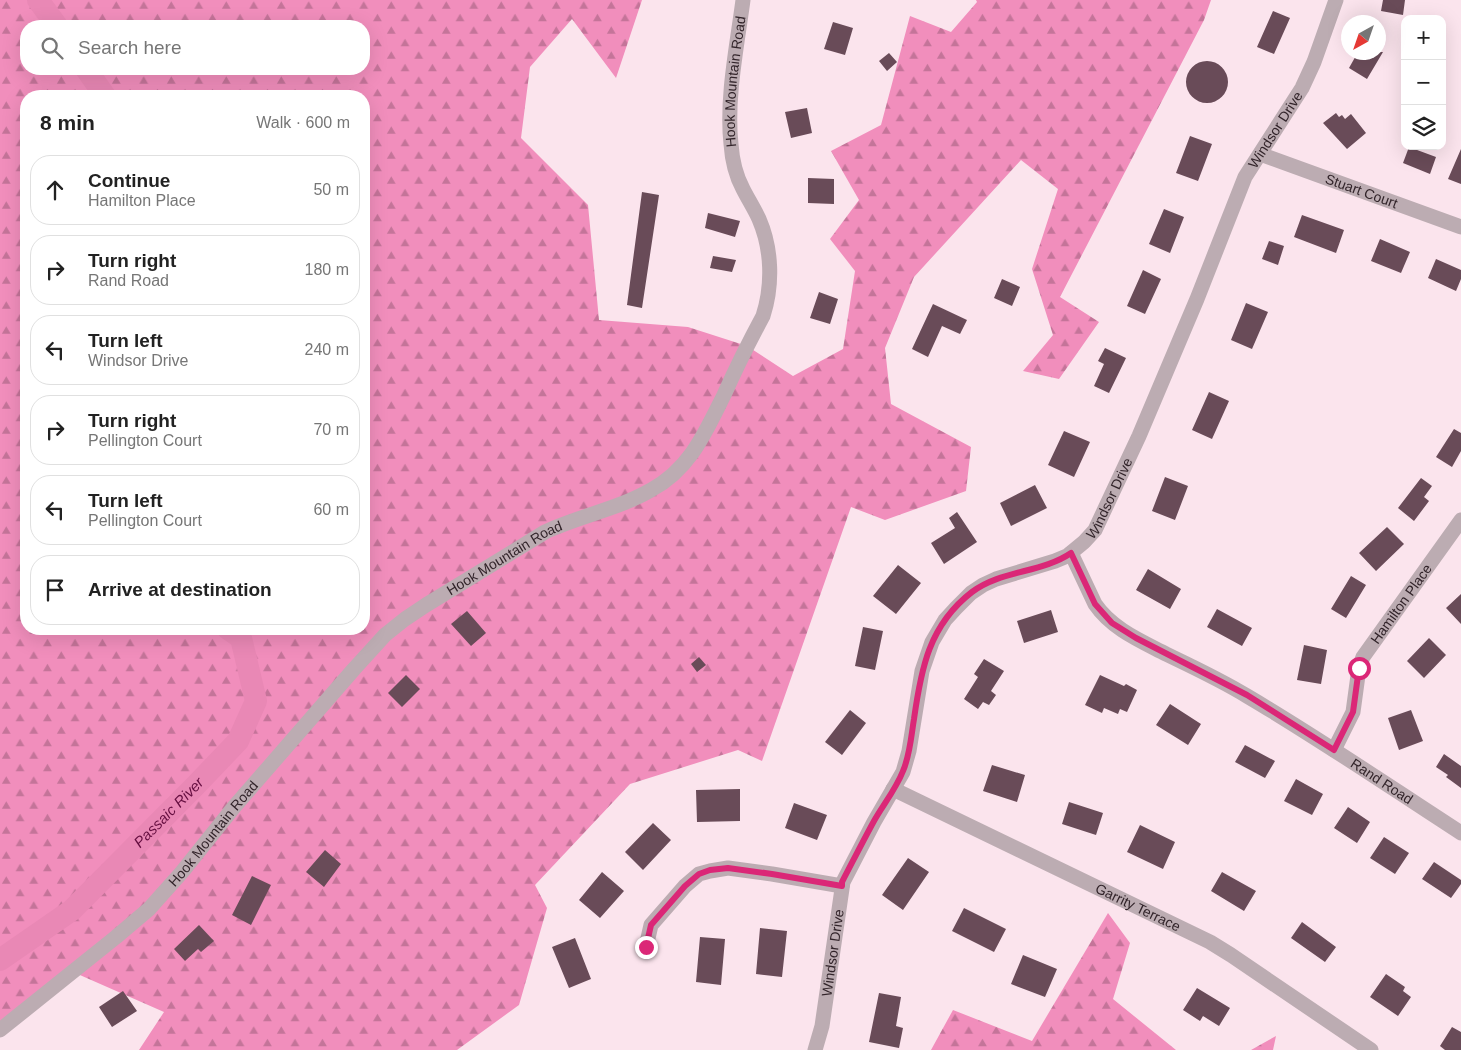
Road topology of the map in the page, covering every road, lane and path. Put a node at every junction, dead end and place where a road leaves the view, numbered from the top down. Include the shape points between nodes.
1 (743, 0) edge
2 (1336, 0) edge
3 (1260, 154) junction
4 (1461, 228) edge
5 (1461, 520) edge
6 (1071, 553) junction
7 (1334, 750) junction
8 (893, 789) junction
9 (1461, 834) edge
10 (842, 886) junction
11 (646, 947) dead end
12 (0, 1030) edge
13 (815, 1050) edge
14 (1371, 1050) edge

1 - 12 street, Hook Mountain Road via 731,95 731,146 742,186 765,233 770,283 763,316 691,456 680,469 653,489 545,532 426,605 392,630 348,676 149,909
2 - 3 street, Windsor Drive via 1302,88
3 - 4 street, Stuart Court
3 - 6 street, Windsor Drive via 1245,177 1142,430 1095,530
5 - 7 street, Hamilton Place via 1363,657 1353,712
6 - 7 street, Rand Road via 1095,604 1112,623 1247,695
6 - 8 street, Windsor Drive via 983,584 945,620 926,655 909,751 903,772
7 - 9 street, Rand Road
8 - 10 street, Windsor Drive
8 - 14 street, Garrity Terrace via 1210,942
10 - 11 street via 728,868 710,870 699,874 685,886 651,925
10 - 13 street, Windsor Drive via 822,1026

